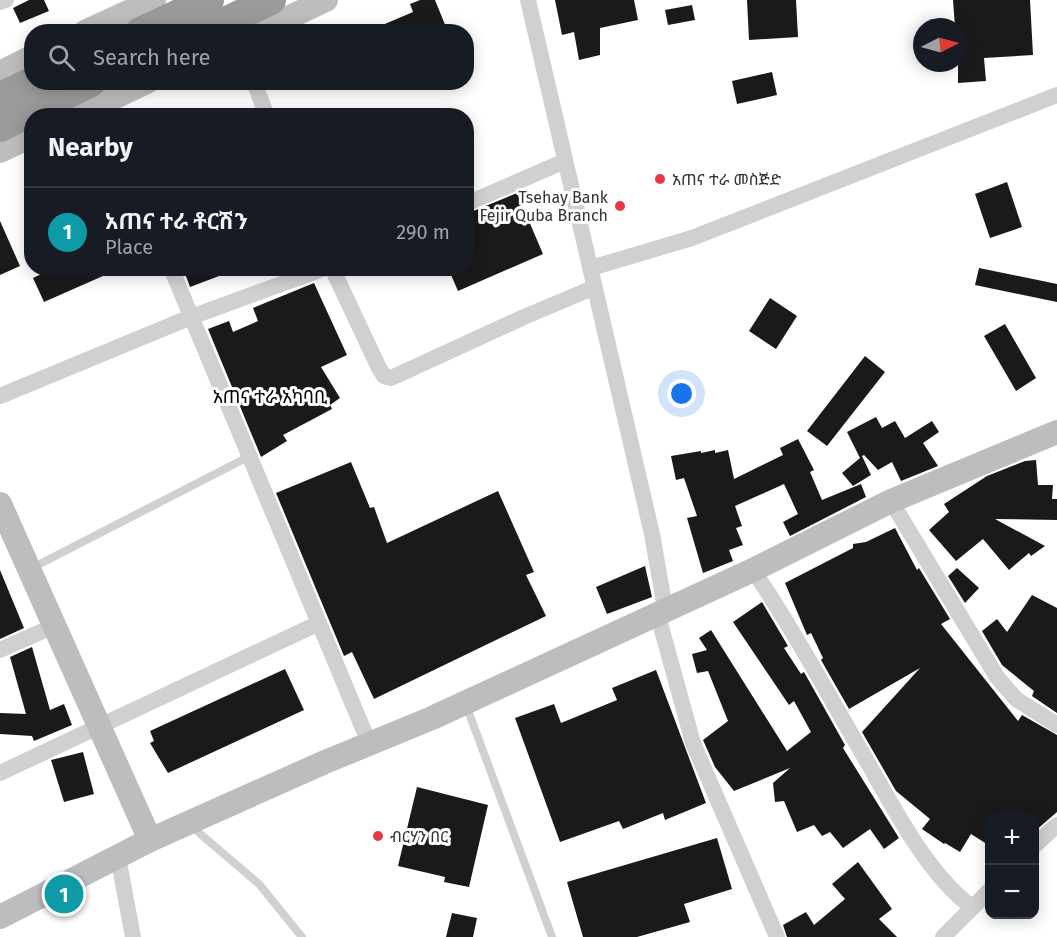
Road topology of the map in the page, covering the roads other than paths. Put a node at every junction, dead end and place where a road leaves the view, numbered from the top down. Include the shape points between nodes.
1 (6, 0) edge
2 (154, 0) edge
3 (209, 0) edge
4 (272, 0) edge
5 (326, 0) edge
6 (528, 0) edge
7 (0, 2) edge
8 (102, 24) edge
9 (157, 24) edge
10 (221, 24) edge
11 (275, 24) edge
12 (24, 61) edge
13 (0, 73) edge
14 (24, 86) edge
15 (127, 90) edge
16 (257, 90) edge
17 (1057, 95) edge
18 (0, 97) edge
19 (101, 100) edge
20 (71, 108) edge
21 (88, 108) edge
22 (264, 108) edge
23 (24, 121) edge
24 (0, 127) edge
25 (24, 140) edge
26 (0, 151) edge
27 (565, 161) junction
28 (474, 201) edge
29 (591, 268) junction
30 (174, 276) edge
31 (303, 276) edge
32 (336, 276) edge
33 (595, 287) junction
34 (191, 317) junction
35 (0, 396) edge
36 (1057, 432) edge
37 (248, 457) junction
38 (891, 501) junction
39 (2, 514) edge
40 (28, 570) junction
41 (753, 570) junction
42 (661, 610) junction
43 (317, 624) junction
44 (54, 626) junction
45 (0, 650) edge
46 (465, 702) junction
47 (1057, 725) edge
48 (99, 728) junction
49 (369, 743) junction
50 (0, 773) edge
51 (188, 824) junction
52 (1057, 825) edge
53 (150, 840) junction
54 (1039, 842) edge
55 (118, 858) junction
56 (985, 895) edge
57 (972, 907) junction
58 (0, 917) edge
59 (133, 937) edge
60 (302, 937) edge
61 (552, 937) edge
62 (777, 937) edge
63 (943, 937) edge

1 - 7 street
2 - 8 main road
3 - 9 highway
4 - 10 highway
5 - 11 main road
6 - 27 street
12 - 13 main road
14 - 18 highway
15 - 19 main road
16 - 22 street
17 - 29 street via 692,238
19 - 20 highway
19 - 21 main road
23 - 24 highway
25 - 26 main road
27 - 28 street
27 - 29 street
29 - 33 street
30 - 34 street
31 - 34 street
32 - 33 street via 380,368 391,378
33 - 42 street via 652,534
34 - 35 street
34 - 37 street
36 - 38 main road
37 - 40 lane
37 - 43 street
38 - 41 main road
38 - 47 street via 997,677 1016,699
39 - 40 main road
40 - 44 main road
41 - 42 main road
41 - 57 street via 800,642 898,815 935,870
42 - 46 main road
42 - 62 street via 693,743
43 - 48 street
43 - 49 street
44 - 45 street
44 - 48 main road
46 - 49 main road
46 - 61 lane
48 - 50 street
48 - 53 main road
49 - 51 main road
51 - 53 main road
51 - 60 lane via 259,884
52 - 54 street
53 - 55 main road
55 - 58 main road
55 - 59 street
56 - 57 street
57 - 63 street

